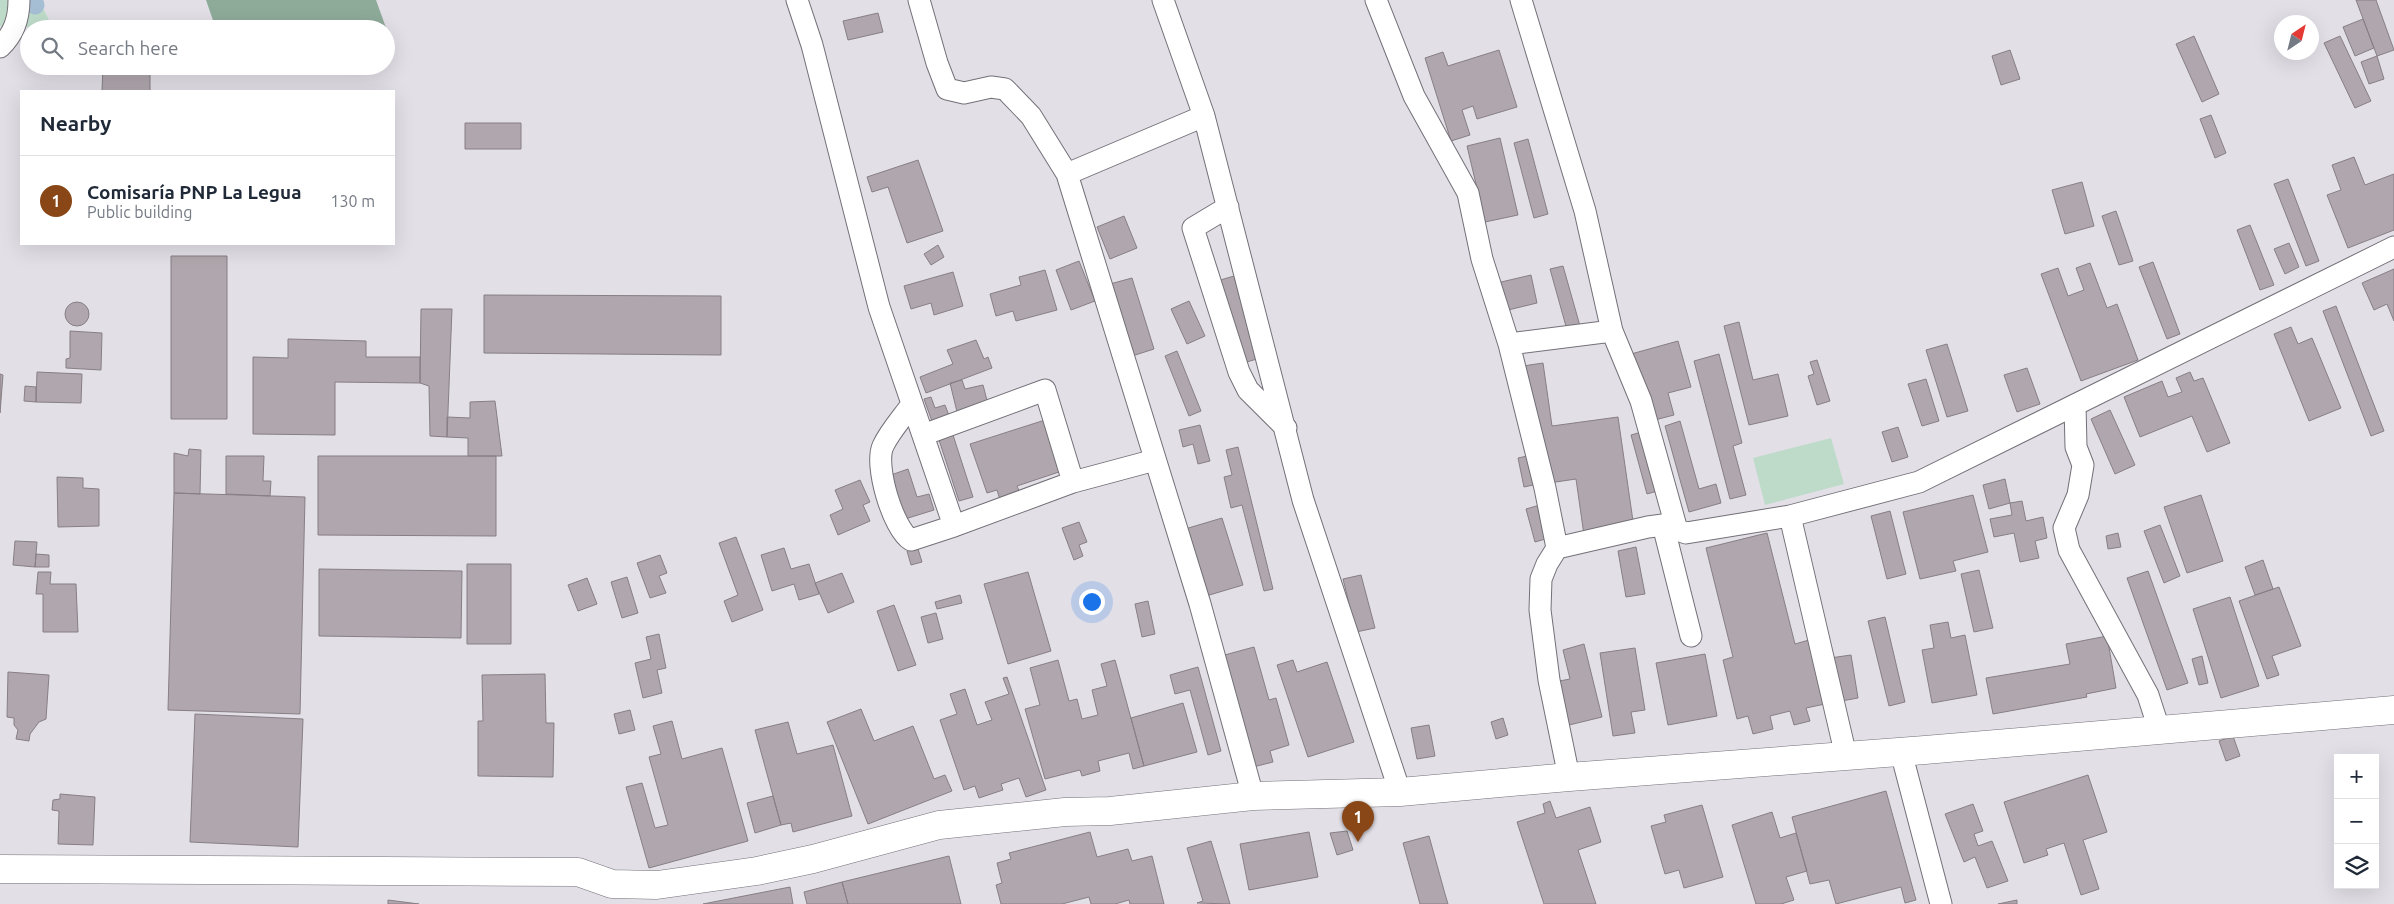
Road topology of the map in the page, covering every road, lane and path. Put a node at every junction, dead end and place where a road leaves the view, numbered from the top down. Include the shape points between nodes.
1 (19, 0) edge
2 (797, 0) edge
3 (919, 0) edge
4 (1163, 0) edge
5 (1376, 0) edge
6 (1521, 0) edge
7 (0, 47) edge
8 (1204, 116) junction
9 (1067, 174) junction
10 (1228, 208) junction
11 (2394, 247) edge
12 (1612, 331) junction
13 (1509, 344) junction
14 (912, 404) junction
15 (2075, 406) junction
16 (1286, 428) junction
17 (923, 435) junction
18 (1155, 460) junction
19 (1073, 482) junction
20 (1790, 516) junction
21 (954, 526) junction
22 (1670, 528) junction
23 (1557, 548) junction
24 (1691, 636) dead end
25 (2394, 710) edge
26 (2159, 729) junction
27 (1900, 752) junction
28 (1846, 756) junction
29 (1569, 777) junction
30 (1400, 792) junction
31 (1253, 796) junction
32 (0, 869) edge
33 (1941, 904) edge

1 - 7 street via 19,15 11,37
2 - 14 street via 815,55 879,308
3 - 9 street via 947,89 964,93 991,87 1005,89 1031,116
4 - 8 street
5 - 13 street via 1414,96 1468,193 1482,259
6 - 12 street via 1585,211
8 - 9 street
8 - 10 street
9 - 18 street
10 - 16 street
10 - 16 street via 1193,228 1239,372 1248,390
11 - 15 street
12 - 13 street
12 - 22 street via 1641,401
13 - 23 street via 1546,488
14 - 17 street
14 - 21 street via 882,447 880,458 894,514 901,530 911,540
15 - 20 street via 1919,482
15 - 26 street via 2076,447 2083,465 2078,495 2064,528 2069,550 2148,695
16 - 30 street via 1303,500
17 - 19 street via 1045,390
17 - 21 street
18 - 19 street
18 - 31 street via 1200,604
19 - 21 street
20 - 22 street via 1686,533
20 - 28 street
22 - 23 street via 1648,526
22 - 24 street
23 - 29 street via 1541,579 1540,610 1549,680
25 - 26 main road
26 - 27 main road
27 - 28 main road
27 - 33 street
28 - 29 main road
29 - 30 main road
30 - 31 main road
31 - 32 main road via 939,825 813,859 657,886 612,884 578,872

